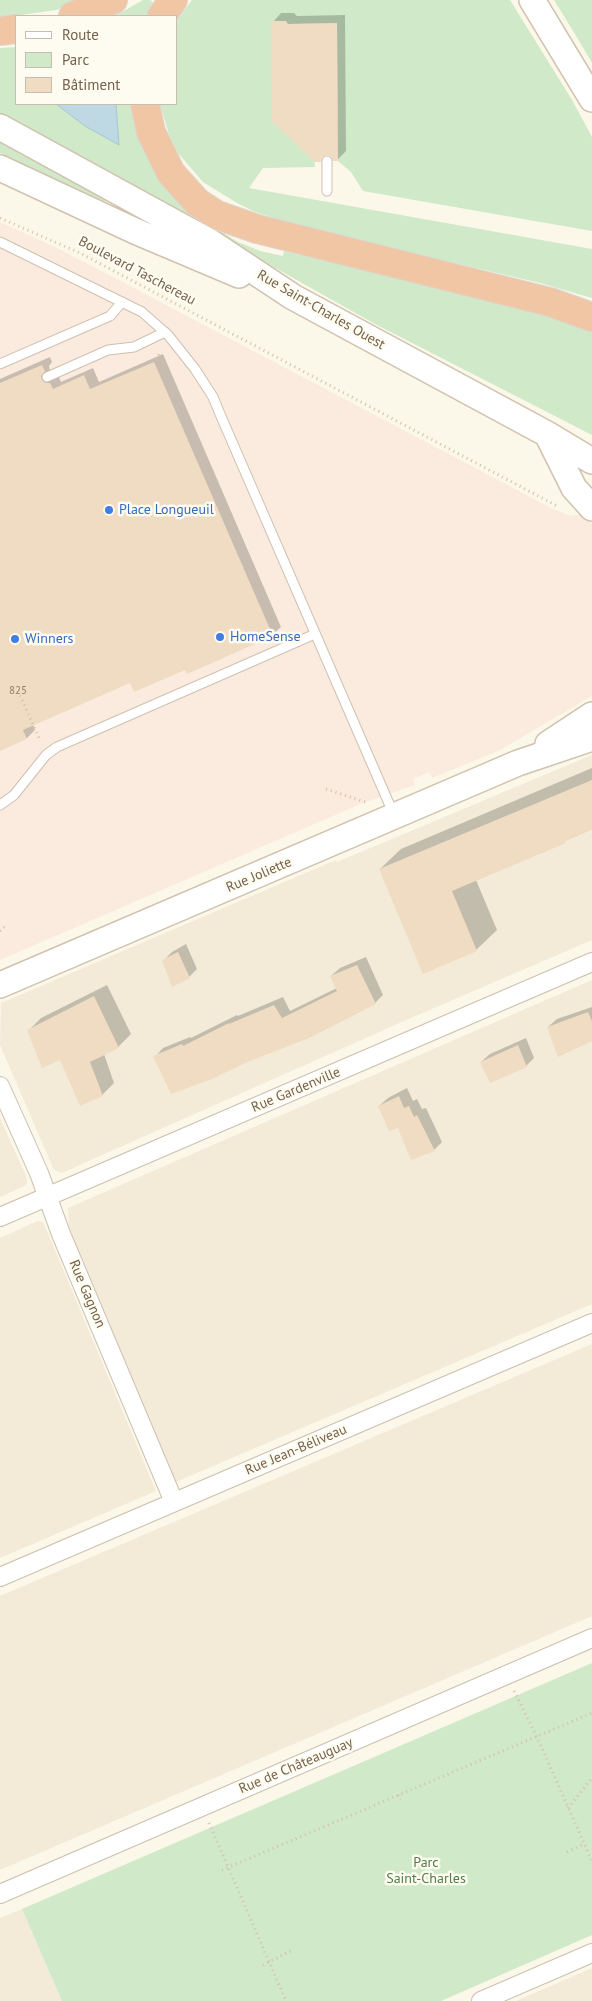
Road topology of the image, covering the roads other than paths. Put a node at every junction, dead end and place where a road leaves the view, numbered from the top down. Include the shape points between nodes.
1 (113, 0) edge
2 (173, 0) edge
3 (532, 0) edge
4 (76, 15) edge
5 (163, 15) edge
6 (15, 29) edge
7 (0, 31) edge
8 (592, 99) edge
9 (145, 105) edge
10 (0, 127) edge
11 (327, 161) dead end
12 (0, 168) edge
13 (327, 192) dead end
14 (0, 242) edge
15 (293, 297) junction
16 (122, 302) junction
17 (592, 318) edge
18 (165, 332) junction
19 (0, 364) edge
20 (47, 377) dead end
21 (547, 434) junction
22 (592, 461) edge
23 (592, 508) edge
24 (315, 634) junction
25 (592, 715) edge
26 (592, 738) edge
27 (518, 763) junction
28 (0, 805) edge
29 (395, 817) junction
30 (592, 962) edge
31 (0, 985) edge
32 (0, 1086) edge
33 (48, 1196) junction
34 (0, 1217) edge
35 (592, 1322) edge
36 (174, 1502) junction
37 (0, 1577) edge
38 (592, 1638) edge
39 (0, 1894) edge
40 (592, 1953) edge
41 (481, 2001) edge

1 - 4 highway
2 - 5 highway
3 - 8 street
6 - 7 highway
9 - 17 highway via 146,119 171,173 197,202 217,215 257,230 550,302
10 - 15 street, Rue Saint-Charles Ouest via 210,242
11 - 13 lane
12 - 15 street via 142,234
14 - 16 lane
15 - 21 street, Rue Saint-Charles Ouest
16 - 18 lane via 150,317
16 - 19 lane via 110,316
18 - 20 lane via 134,347 108,350
18 - 24 lane via 213,397
21 - 22 street, Rue Saint-Charles Ouest
21 - 23 street via 574,488
24 - 28 lane via 58,747 46,755 14,796
24 - 29 lane
25 - 27 street, Rue Joliette
26 - 27 street, Rue Joliette
27 - 29 street, Rue Joliette
29 - 31 street, Rue Joliette
30 - 33 street, Rue Gardenville
32 - 33 street, Rue Gagnon
33 - 34 street, Rue Gardenville
33 - 36 street, Rue Gagnon
35 - 36 street, Rue Jean-Béliveau
36 - 37 street, Rue Jean-Béliveau
38 - 39 street, Rue de Châteauguay
40 - 41 street

